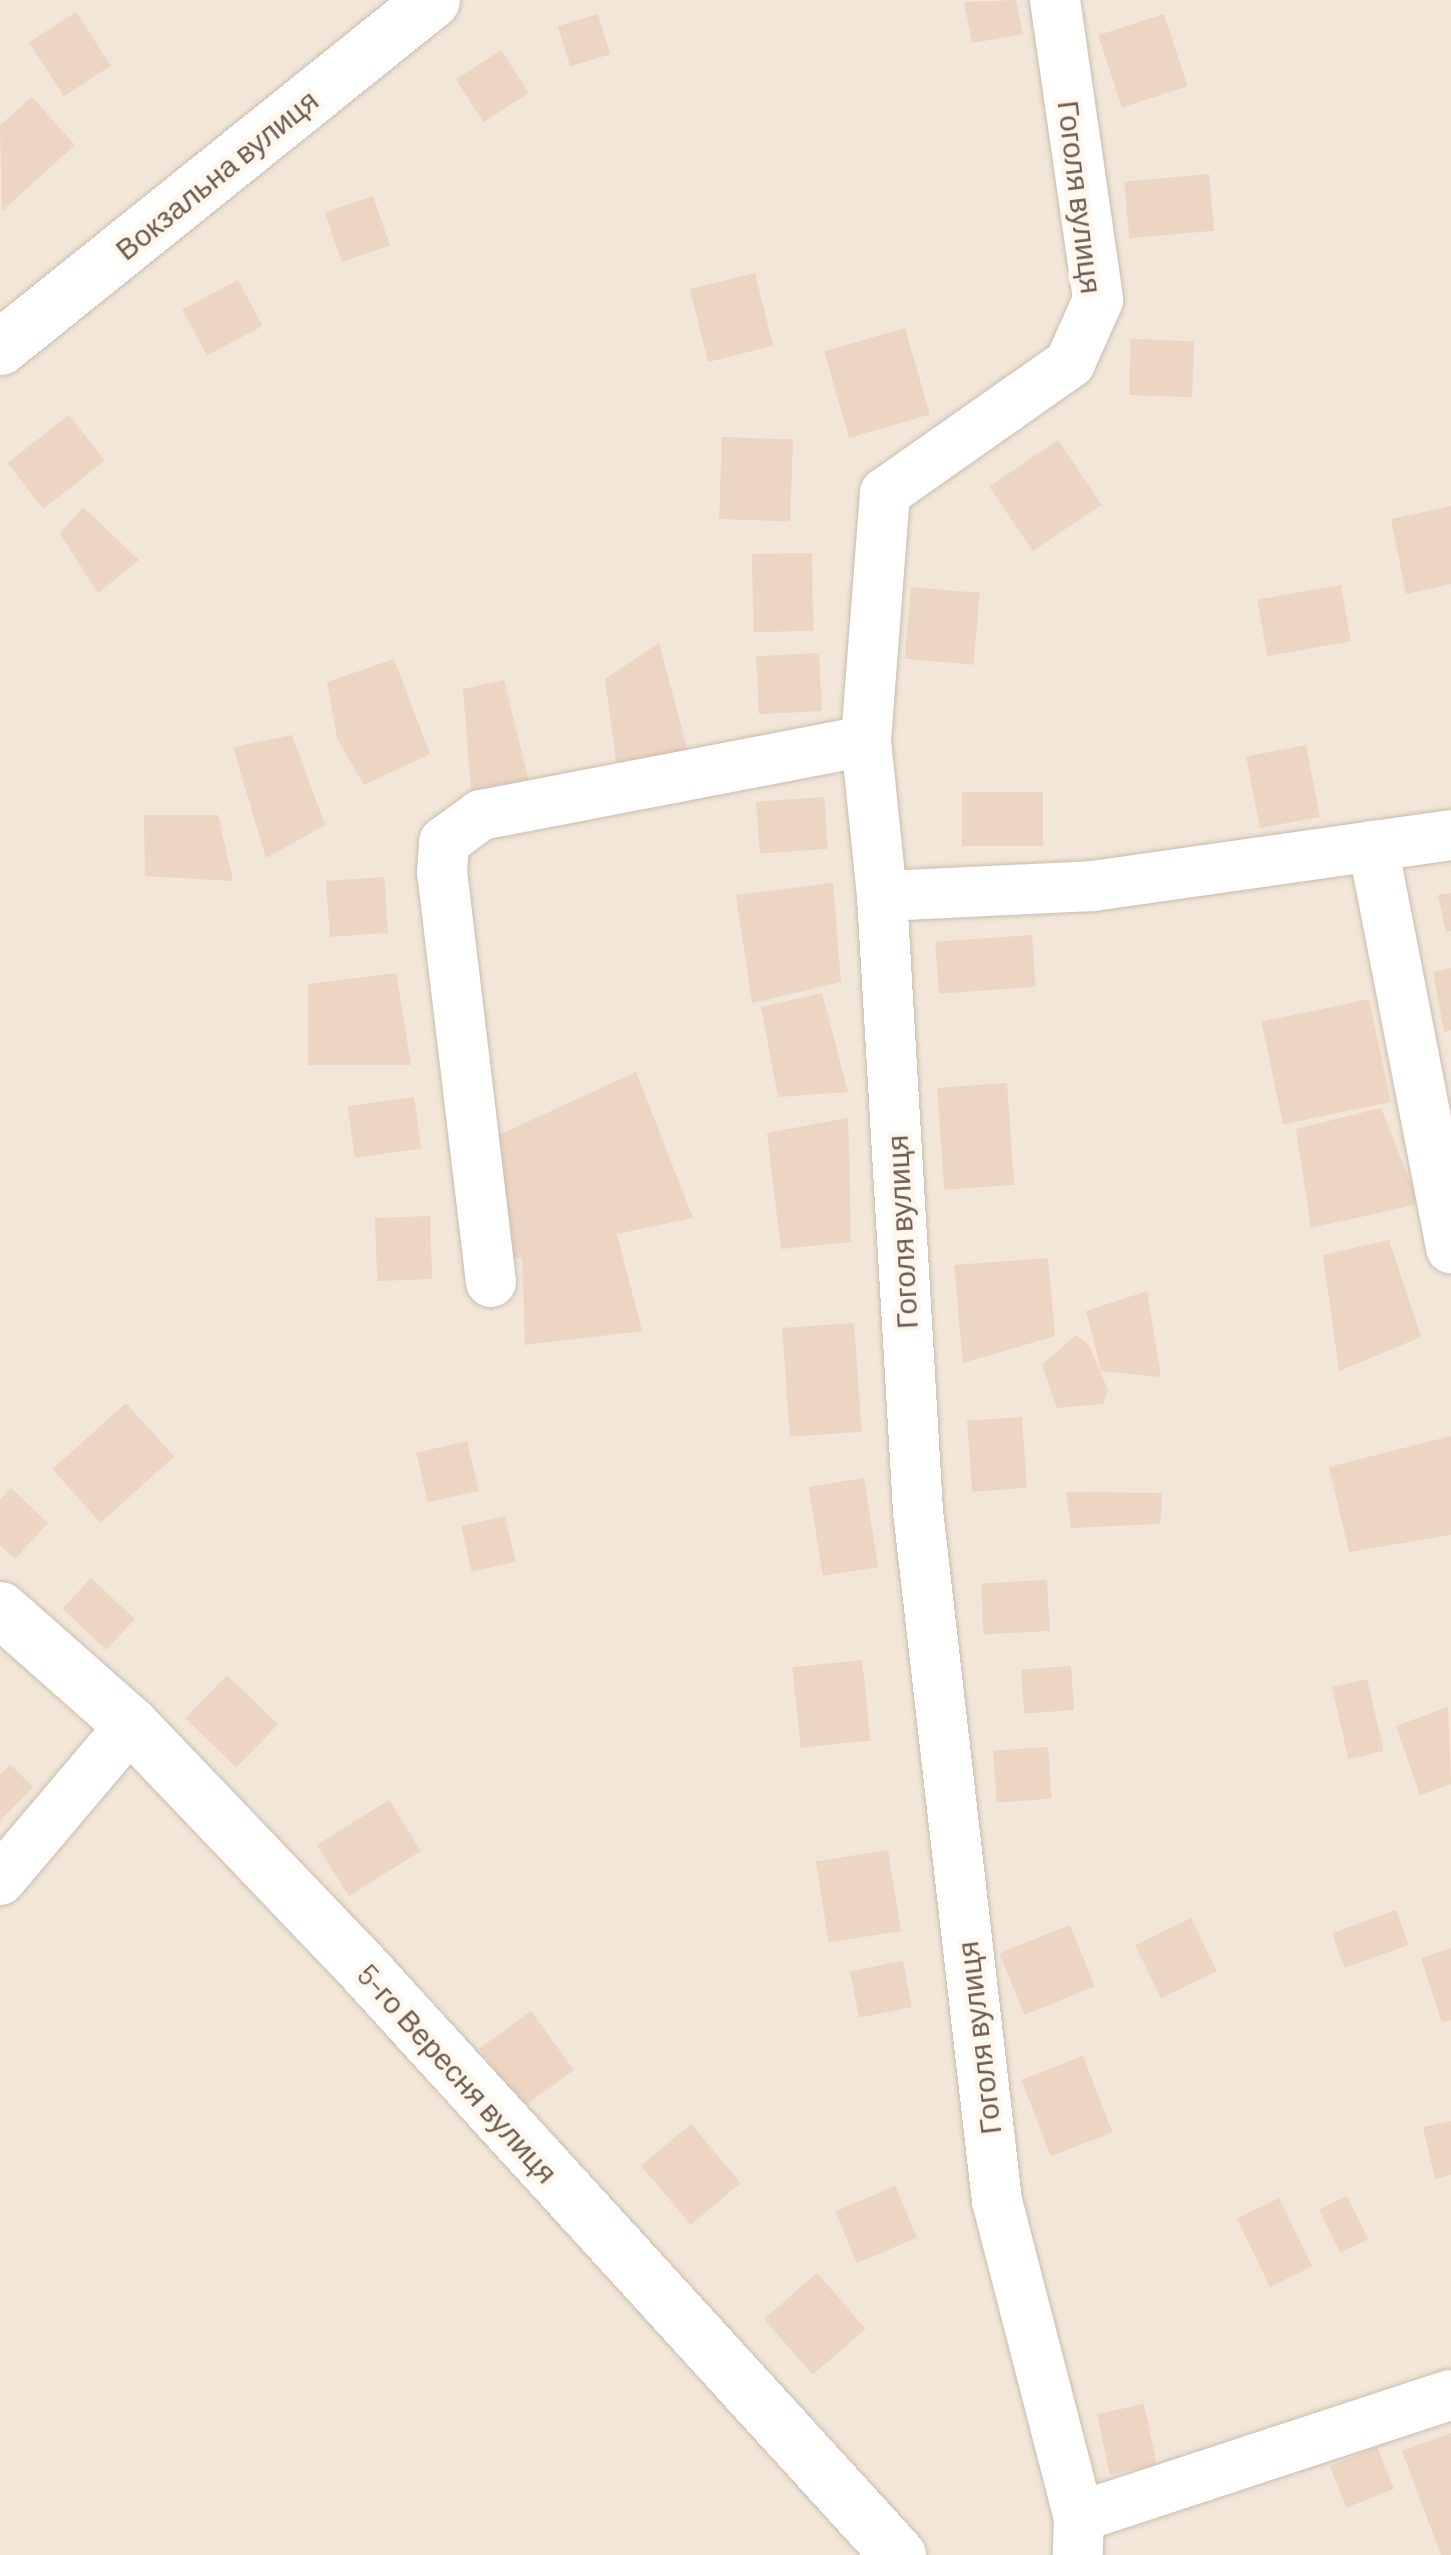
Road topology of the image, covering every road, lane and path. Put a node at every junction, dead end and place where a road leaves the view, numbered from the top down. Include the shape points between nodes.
1 (432, 0) edge
2 (1055, 0) edge
3 (0, 347) edge
4 (866, 741) junction
5 (1451, 835) edge
6 (1373, 846) junction
7 (882, 896) junction
8 (1451, 1249) edge
9 (491, 1282) dead end
10 (0, 1609) edge
11 (131, 1726) junction
12 (0, 1880) edge
13 (1451, 2394) edge
14 (1079, 2536) edge
15 (898, 2555) edge

1 - 3 street, Вокзальна вулиця
2 - 4 street, Гоголя вулиця via 1098,300 1070,363 885,493
4 - 7 street, Гоголя вулиця
4 - 9 street via 481,815 444,842 442,873
5 - 6 street
6 - 7 street via 1094,886
6 - 8 street
7 - 14 street, Гоголя вулиця via 918,1511 997,2201
10 - 11 street, 5-го Вересня вулиця
11 - 12 street
11 - 15 street, 5-го Вересня вулиця via 353,1957
13 - 14 street

